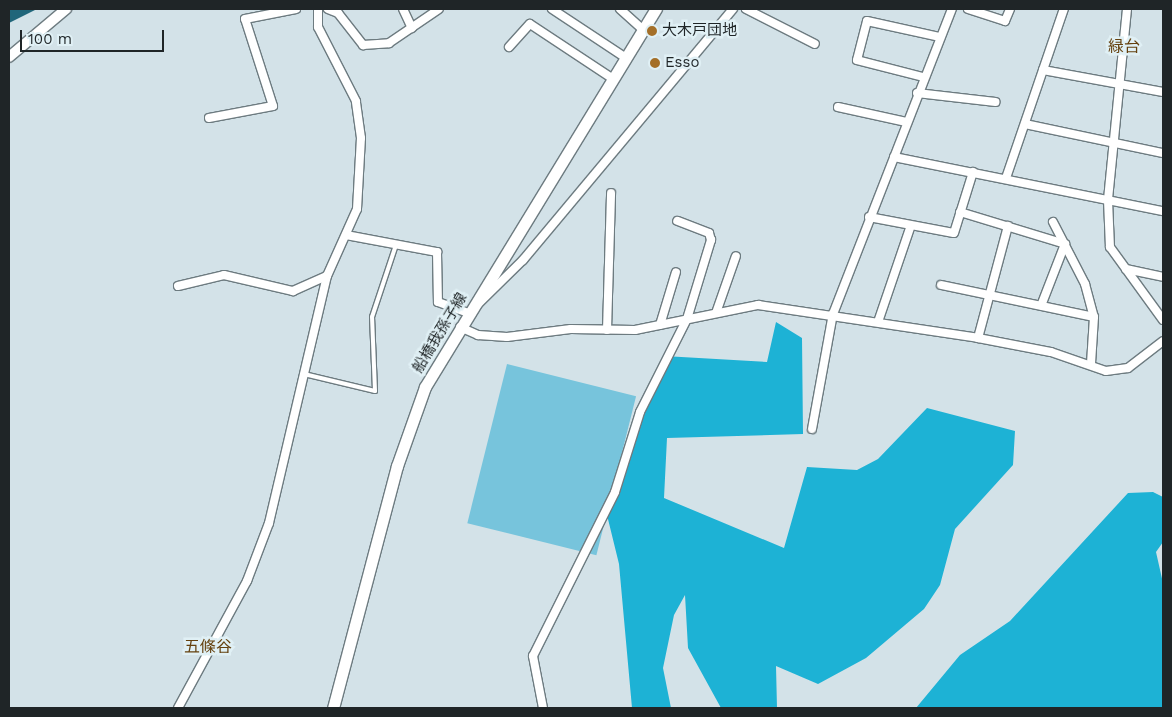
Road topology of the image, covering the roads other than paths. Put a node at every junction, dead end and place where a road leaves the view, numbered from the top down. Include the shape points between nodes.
1 (66, 9) edge
2 (296, 9) edge
3 (318, 9) edge
4 (328, 9) edge
5 (403, 9) edge
6 (438, 9) edge
7 (552, 9) edge
8 (620, 9) edge
9 (656, 9) edge
10 (733, 9) edge
11 (746, 9) edge
12 (952, 9) edge
13 (968, 9) edge
14 (1010, 9) edge
15 (1064, 9) edge
16 (1128, 9) edge
17 (412, 28) junction
18 (643, 30) junction
19 (940, 37) junction
20 (815, 44) dead end
21 (508, 47) dead end
22 (9, 57) edge
23 (626, 58) junction
24 (1043, 70) junction
25 (924, 77) junction
26 (613, 79) junction
27 (1120, 84) junction
28 (1163, 92) edge
29 (917, 93) junction
30 (995, 102) dead end
31 (838, 107) dead end
32 (209, 118) dead end
33 (906, 122) junction
34 (1025, 124) junction
35 (1114, 143) junction
36 (1163, 153) edge
37 (894, 157) junction
38 (973, 172) junction
39 (1006, 178) junction
40 (610, 193) dead end
41 (1108, 200) junction
42 (1163, 211) edge
43 (960, 212) junction
44 (869, 217) junction
45 (677, 221) dead end
46 (1053, 222) dead end
47 (911, 225) junction
48 (1008, 226) junction
49 (346, 235) junction
50 (1065, 244) junction
51 (396, 245) junction
52 (736, 256) dead end
53 (1126, 269) junction
54 (676, 272) dead end
55 (327, 276) junction
56 (1163, 277) edge
57 (942, 285) dead end
58 (178, 286) dead end
59 (988, 295) junction
60 (1041, 306) junction
61 (469, 313) junction
62 (716, 313) junction
63 (833, 314) junction
64 (1094, 317) junction
65 (687, 319) junction
66 (1163, 320) edge
67 (878, 322) junction
68 (660, 325) junction
69 (460, 327) junction
70 (607, 330) junction
71 (978, 338) junction
72 (1163, 341) edge
73 (1091, 364) junction
74 (304, 374) junction
75 (812, 429) dead end
76 (178, 708) edge
77 (332, 708) edge
78 (543, 708) edge

1 - 22 street
2 - 32 street via 245,19 273,106
3 - 49 street via 318,27 356,101 361,138 357,209
4 - 17 street via 338,13 363,45 389,43
5 - 17 street
6 - 17 street
7 - 23 street
8 - 18 street
9 - 18 main road, 船橋我孫子線
10 - 61 street via 523,260
11 - 20 street
12 - 19 street
13 - 14 street via 1005,21
15 - 24 street
16 - 27 street
18 - 23 main road, 船橋我孫子線
19 - 25 street
19 - 25 street via 867,21 857,60
21 - 26 street via 530,24
23 - 26 main road, 船橋我孫子線
24 - 27 street
24 - 34 street
25 - 29 street
26 - 61 main road, 船橋我孫子線
27 - 28 street
27 - 35 street
29 - 30 street
29 - 33 street
31 - 33 street
33 - 37 street
34 - 35 street
34 - 39 street
35 - 36 street
35 - 41 street
37 - 38 street
37 - 44 street
38 - 39 street
38 - 43 street
39 - 41 street
40 - 70 street
41 - 42 street
41 - 53 street via 1110,247
43 - 47 street via 954,232
43 - 48 street
44 - 47 street
44 - 63 street
45 - 65 street via 709,233 711,240
46 - 50 street
47 - 67 street
48 - 50 street
48 - 59 street
49 - 51 street
49 - 55 street
50 - 60 street
50 - 64 street via 1086,284
51 - 61 street via 437,252 438,302
51 - 74 lane via 372,318 375,391
52 - 62 street
53 - 56 street
53 - 66 street
54 - 68 street
55 - 58 street via 293,291 224,275
55 - 74 street
57 - 59 street
59 - 60 street
59 - 71 street
60 - 64 street
61 - 69 main road, 船橋我孫子線
62 - 63 street via 758,305
62 - 65 street
63 - 67 street
63 - 75 street
64 - 73 street
65 - 68 street
65 - 78 street via 640,412 615,492 533,656
67 - 71 street
68 - 70 street
69 - 70 street via 478,335 507,337
69 - 77 main road, 船橋我孫子線 via 409,426
71 - 73 street
72 - 73 street via 1128,368 1106,370
74 - 76 street via 259,548 247,581

